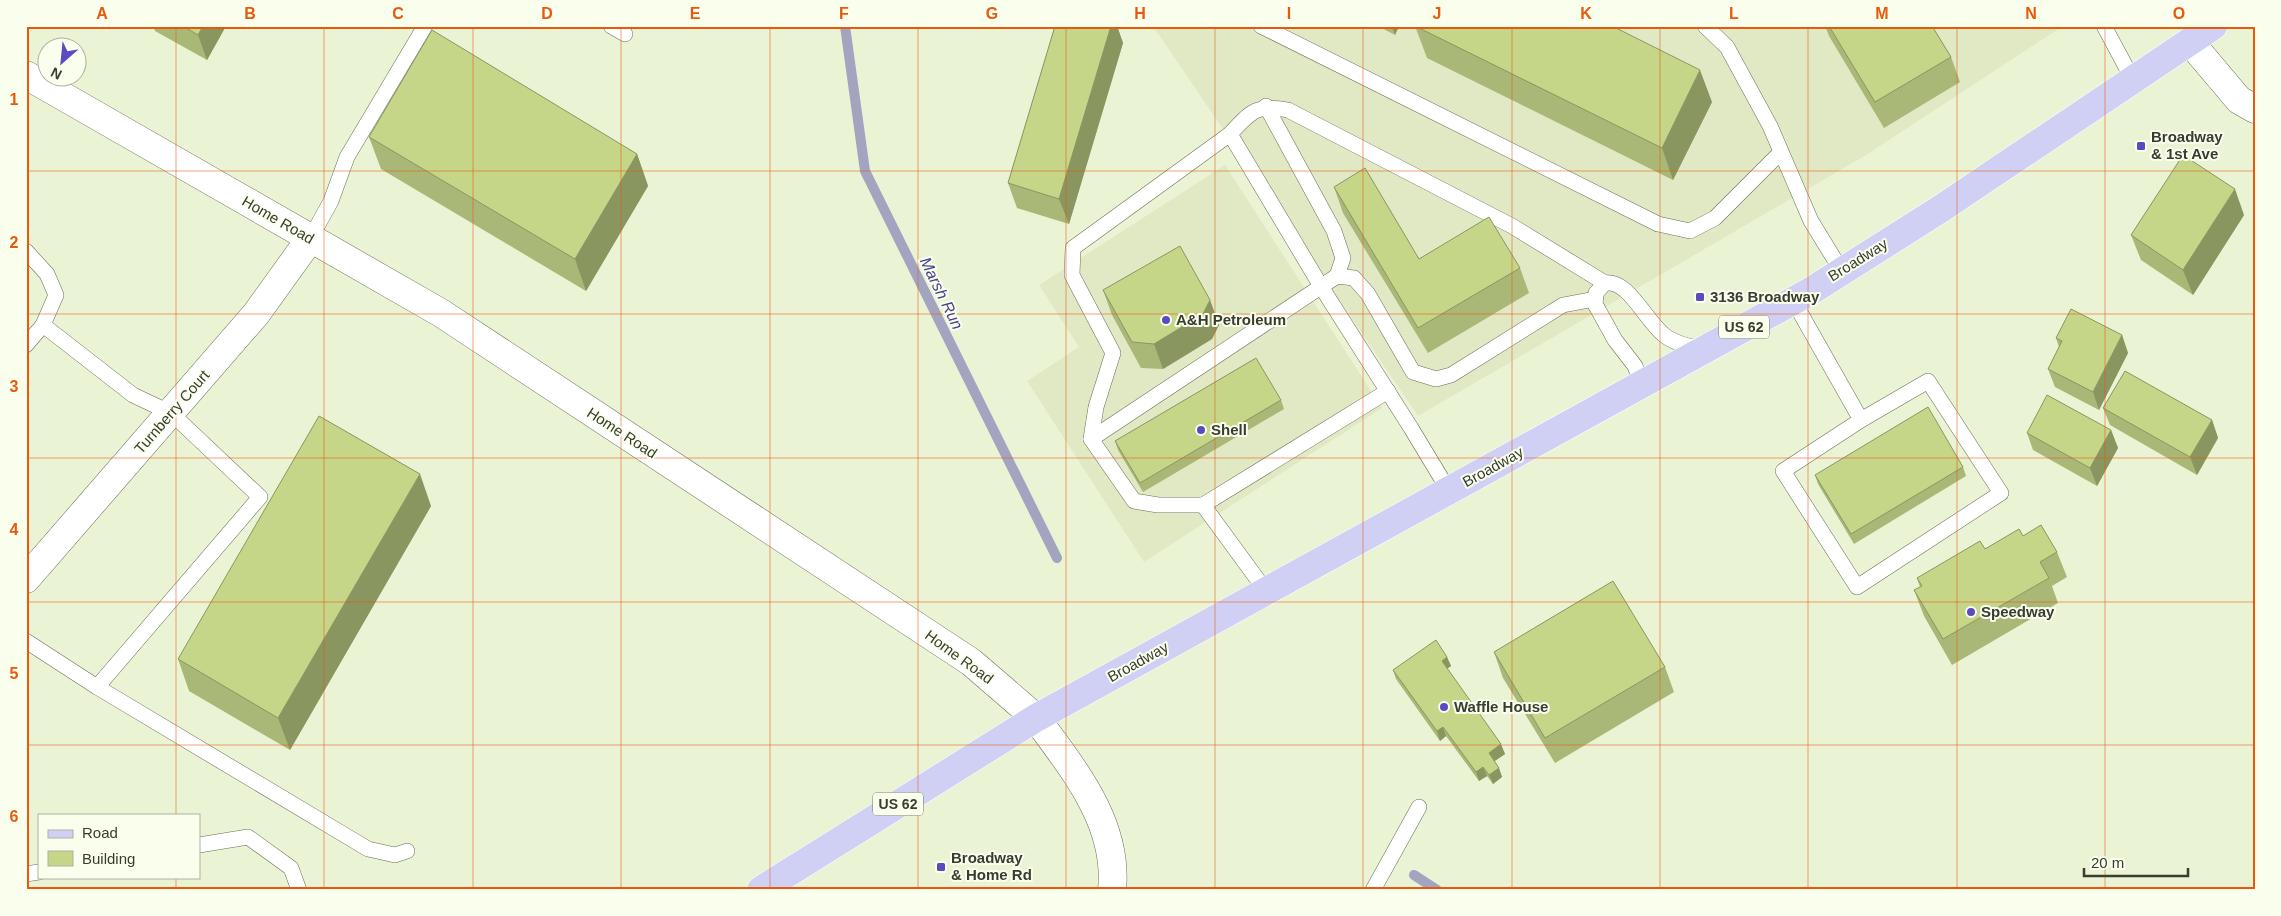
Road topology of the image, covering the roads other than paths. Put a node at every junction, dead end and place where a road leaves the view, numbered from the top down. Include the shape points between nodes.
1 (425, 26) edge
2 (612, 26) edge
3 (1261, 26) edge
4 (1705, 26) edge
5 (2104, 26) edge
6 (2213, 26) edge
7 (625, 34) dead end
8 (2190, 42) junction
9 (26, 75) edge
10 (2133, 80) junction
11 (1266, 106) junction
12 (2255, 109) edge
13 (1230, 134) junction
14 (1781, 152) junction
15 (310, 239) junction
16 (26, 251) edge
17 (1841, 270) junction
18 (1338, 276) junction
19 (1605, 283) junction
20 (1322, 288) junction
21 (1595, 299) junction
22 (1793, 300) junction
23 (43, 325) junction
24 (26, 345) edge
25 (1705, 349) junction
26 (1642, 384) junction
27 (1388, 391) junction
28 (171, 413) junction
29 (1861, 420) junction
30 (1091, 439) junction
31 (1448, 491) junction
32 (1203, 506) junction
33 (26, 579) edge
34 (1266, 591) junction
35 (26, 641) edge
36 (97, 687) junction
37 (1036, 718) junction
38 (1419, 807) dead end
39 (200, 845) edge
40 (408, 851) dead end
41 (299, 890) edge
42 (761, 890) edge
43 (1112, 890) edge
44 (1373, 890) edge

1 - 15 lane via 347,157 332,201
2 - 7 lane
3 - 14 lane via 1658,224 1690,231 1715,218
4 - 14 lane via 1727,48
5 - 10 lane
6 - 8 main road, Broadway / US 62
8 - 10 main road, Broadway / US 62
8 - 12 street via 2239,100
9 - 15 street, Home Road
10 - 17 main road, Broadway / US 62
11 - 13 lane via 1245,118
11 - 18 lane via 1334,231 1343,258
11 - 19 lane via 1288,110 1512,226
13 - 20 lane
13 - 30 lane via 1073,248 1072,275 1112,353 1096,407
14 - 17 lane via 1811,221
15 - 28 street, Turnberry Court via 256,314
15 - 37 street, Home Road via 441,313 971,662
16 - 23 lane via 48,274 56,294
17 - 22 main road, Broadway / US 62
18 - 20 lane
18 - 21 lane via 1354,278 1368,294 1413,372 1436,379 1452,375 1563,305
19 - 21 lane
19 - 25 lane via 1611,282 1626,289 1648,320 1665,336 1689,347
20 - 27 lane
20 - 30 lane
21 - 26 lane via 1615,340 1635,366
22 - 25 main road, Broadway / US 62
22 - 29 lane
23 - 24 lane
23 - 28 lane via 133,395
25 - 26 main road, Broadway / US 62
26 - 31 main road, Broadway / US 62
27 - 31 lane
27 - 32 lane
28 - 33 street, Turnberry Court
28 - 36 lane via 260,497
29 - 29 lane via 1783,471 1857,587 2001,494 1928,381
30 - 32 lane via 1134,501
31 - 34 main road, Broadway / US 62
32 - 34 lane
34 - 37 main road, Broadway / US 62
35 - 36 lane
36 - 40 lane via 368,850 395,855
37 - 42 main road, Broadway / US 62
37 - 43 street, Home Road via 1088,789 1102,823 1114,870
38 - 44 lane
39 - 41 lane via 248,837 291,868

